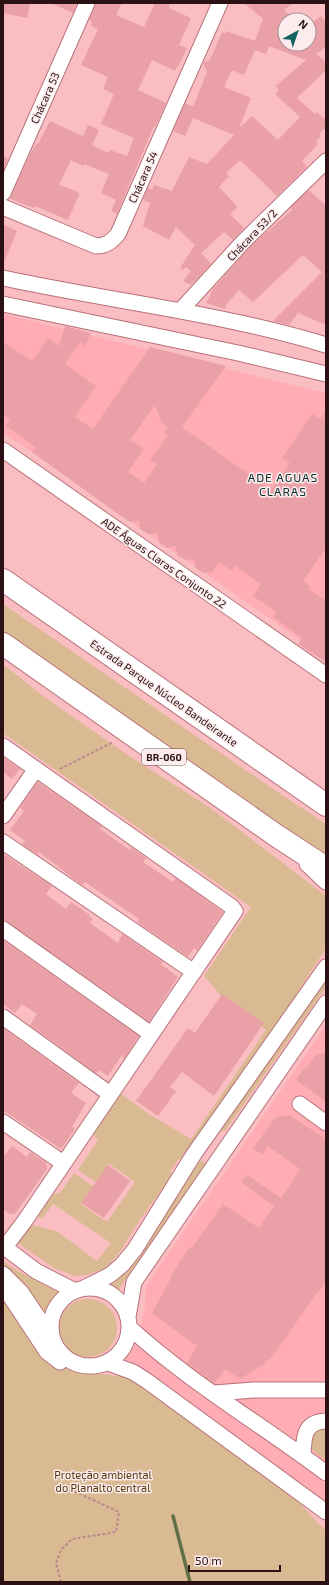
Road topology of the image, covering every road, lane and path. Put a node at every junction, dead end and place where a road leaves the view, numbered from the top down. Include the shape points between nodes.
1 (87, 3) edge
2 (220, 3) edge
3 (326, 161) edge
4 (3, 193) edge
5 (3, 208) edge
6 (3, 278) edge
7 (3, 304) edge
8 (180, 311) junction
9 (326, 345) edge
10 (326, 374) edge
11 (3, 450) edge
12 (3, 580) edge
13 (3, 644) edge
14 (326, 675) edge
15 (130, 733) junction
16 (3, 746) edge
17 (42, 773) junction
18 (326, 805) edge
19 (3, 816) edge
20 (277, 836) junction
21 (3, 842) edge
22 (326, 868) edge
23 (326, 882) edge
24 (3, 929) edge
25 (326, 967) edge
26 (194, 972) junction
27 (324, 1010) edge
28 (3, 1017) edge
29 (152, 1034) junction
30 (110, 1094) junction
31 (300, 1104) dead end
32 (3, 1122) edge
33 (326, 1123) edge
34 (213, 1128) junction
35 (234, 1138) junction
36 (194, 1154) junction
37 (63, 1163) junction
38 (214, 1168) junction
39 (4, 1247) edge
40 (3, 1274) edge
41 (3, 1289) edge
42 (78, 1290) junction
43 (128, 1322) junction
44 (52, 1338) junction
45 (108, 1363) junction
46 (122, 1368) junction
47 (326, 1390) edge
48 (214, 1393) junction
49 (326, 1421) edge
50 (303, 1456) junction
51 (326, 1473) edge
52 (60, 1485) dead end
53 (326, 1512) edge
54 (61, 1582) edge

1 - 4 street, Chácara 53
2 - 5 street, Chácara 54 via 118,234 110,242 96,246
3 - 8 street, Chácara 53/2 via 243,242
6 - 8 street
7 - 10 street via 230,351
8 - 9 street via 286,333
11 - 14 street, ADE Águas Claras Conjunto 22
12 - 18 highway, Estrada Parque Núcleo Bandeirante
13 - 15 highway, BR-060
15 - 17 path via 76,760
15 - 20 highway, BR-060
16 - 17 street
17 - 19 street
17 - 26 street via 234,909 234,914
20 - 22 highway, BR-060
20 - 23 street
21 - 26 street
24 - 29 street
25 - 34 street
26 - 29 street
27 - 35 street
28 - 30 street
29 - 30 street
30 - 37 street
31 - 33 street
32 - 37 street
34 - 35 street via 214,1136 221,1142 227,1143
34 - 36 street
35 - 38 street
36 - 38 street via 211,1159
36 - 42 street via 122,1266 110,1275
37 - 39 street
38 - 43 street via 134,1282
39 - 42 street via 36,1271
40 - 44 street via 21,1292
41 - 46 street via 47,1352 61,1363 83,1374 97,1376
42 - 43 street via 93,1288 115,1297 123,1306
42 - 44 street via 63,1299 54,1310
43 - 45 street via 128,1338 124,1348
43 - 48 street via 153,1348
44 - 45 street via 64,1357 74,1363 91,1366
45 - 46 street
46 - 53 street via 147,1381
47 - 48 street
48 - 50 street
49 - 50 street via 317,1421 308,1428 304,1438
50 - 51 street
52 - 54 path via 119,1512 116,1532 72,1539 60,1550 56,1563

